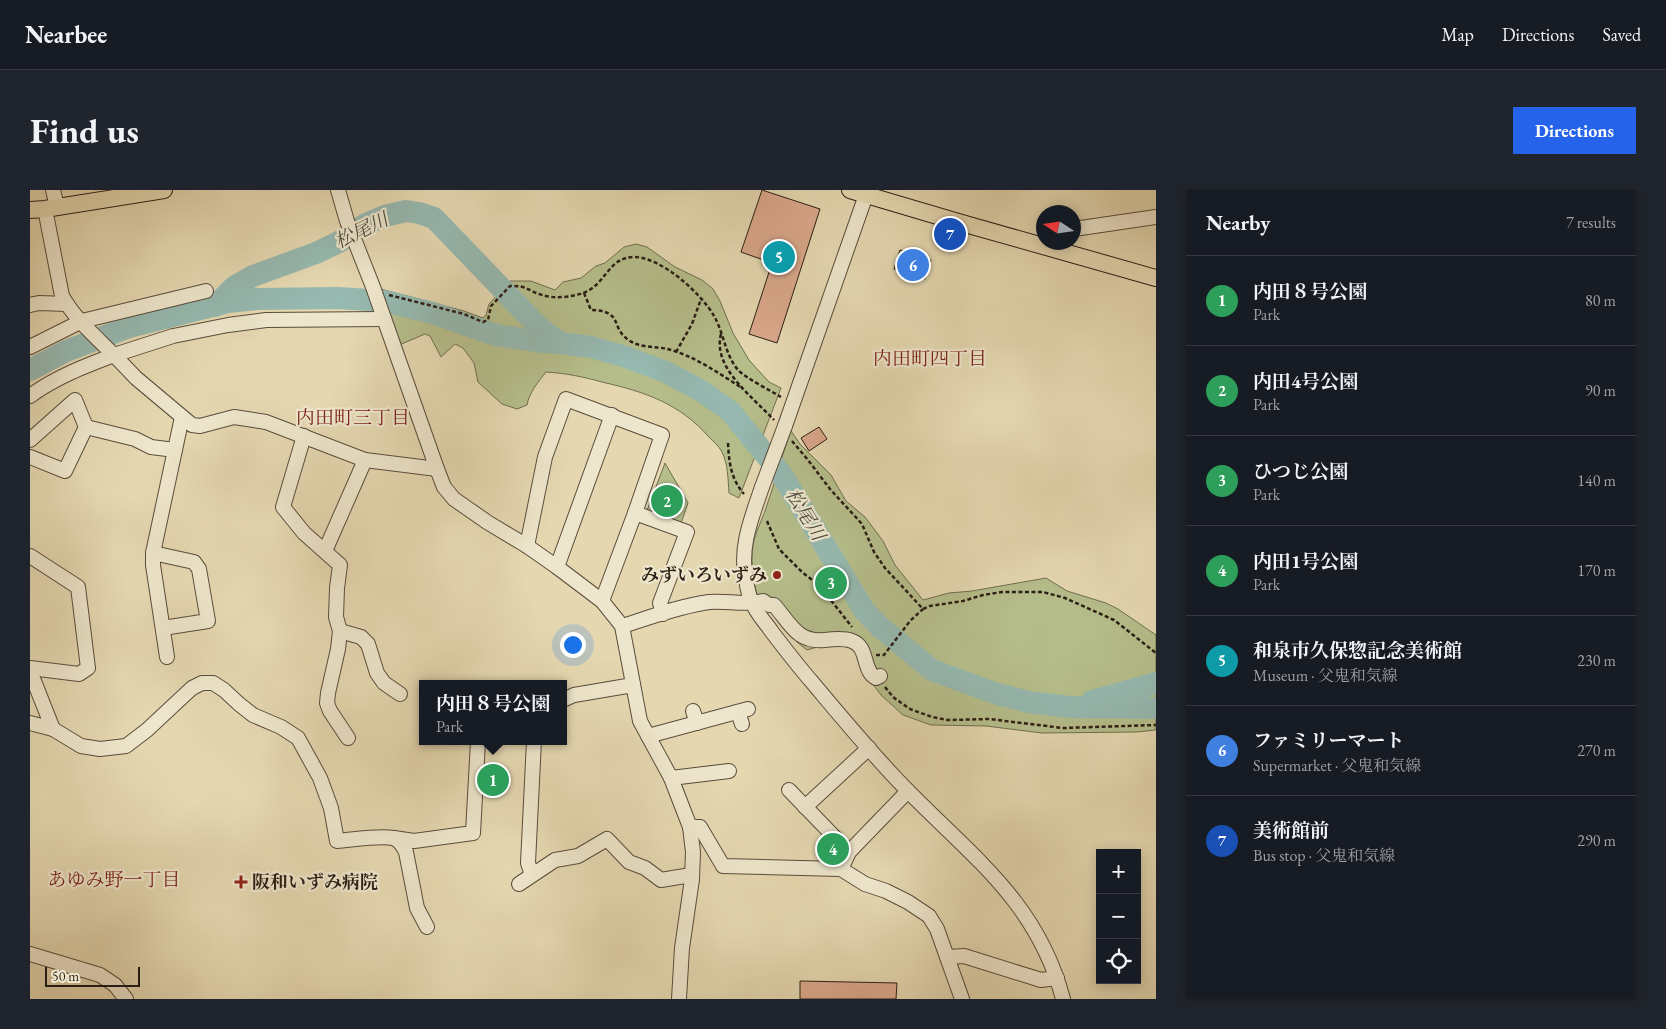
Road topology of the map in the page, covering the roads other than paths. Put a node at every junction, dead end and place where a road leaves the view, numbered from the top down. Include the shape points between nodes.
1 (53, 190) edge
2 (164, 190) edge
3 (338, 190) edge
4 (850, 190) edge
5 (866, 195) junction
6 (44, 209) edge
7 (1156, 218) edge
8 (1081, 228) edge
9 (1036, 241) edge
10 (1066, 250) edge
11 (1156, 278) edge
12 (206, 291) dead end
13 (67, 304) junction
14 (30, 305) edge
15 (382, 316) junction
16 (84, 324) junction
17 (30, 347) edge
18 (112, 352) junction
19 (30, 396) edge
20 (612, 416) junction
21 (182, 417) junction
22 (86, 427) junction
23 (304, 436) junction
24 (30, 440) edge
25 (175, 450) junction
26 (30, 457) edge
27 (365, 460) junction
28 (436, 469) junction
29 (636, 513) junction
30 (527, 546) junction
31 (324, 551) junction
32 (153, 553) junction
33 (30, 556) edge
34 (557, 567) junction
35 (602, 601) junction
36 (753, 604) junction
37 (663, 614) junction
38 (622, 626) junction
39 (163, 628) junction
40 (340, 631) junction
41 (167, 657) dead end
42 (30, 670) edge
43 (880, 676) road end
44 (633, 685) junction
45 (400, 694) dead end
46 (567, 698) edge
47 (743, 715) dead end
48 (30, 723) edge
49 (53, 729) junction
50 (648, 736) junction
51 (348, 738) dead end
52 (478, 745) edge
53 (534, 745) edge
54 (869, 748) junction
55 (729, 772) dead end
56 (671, 778) junction
57 (789, 790) dead end
58 (908, 792) junction
59 (805, 808) junction
60 (690, 827) junction
61 (394, 838) junction
62 (848, 852) junction
63 (841, 869) junction
64 (532, 875) junction
65 (692, 880) junction
66 (518, 884) dead end
67 (427, 927) dead end
68 (30, 954) edge
69 (947, 957) junction
70 (1057, 978) junction
71 (126, 999) edge
72 (679, 999) edge
73 (962, 999) edge
74 (1063, 999) edge

1 - 6 street
2 - 6 main road
3 - 15 street
4 - 5 main road
5 - 9 main road
5 - 36 street, bridge via 749,523 744,553 745,577
6 - 13 street via 62,296
7 - 8 street
10 - 11 main road
12 - 16 street
13 - 14 street
13 - 16 street
15 - 18 street via 266,320 228,325
15 - 28 street
16 - 17 street
16 - 18 street
18 - 19 street via 60,377
18 - 21 street via 136,378
20 - 29 street via 662,434
20 - 30 street via 566,399 545,458
20 - 34 street
21 - 23 street via 192,425 200,426 234,417 266,422
21 - 25 street
22 - 24 street via 75,400
22 - 25 street via 135,439 151,448
22 - 26 street via 65,471
23 - 27 street
23 - 31 street via 283,507 304,534
25 - 32 street
27 - 28 street
27 - 31 street
28 - 30 street via 444,487 454,498
29 - 35 street
29 - 37 street via 687,532 660,603
30 - 34 street
31 - 40 street via 340,565 336,617
32 - 39 street
32 - 39 street via 194,562 199,570 208,621
33 - 42 street via 78,588 88,668 79,674
34 - 35 street
35 - 38 street
36 - 37 street via 713,602
36 - 43 street via 763,601 774,605 795,632 805,638 858,644 869,672 876,678
36 - 54 street via 796,664
37 - 38 street
38 - 44 street
39 - 41 street
40 - 45 street via 361,637 368,644 377,673 384,683
40 - 51 street via 327,703
42 - 49 street
44 - 46 street
44 - 50 street via 640,721
47 - 50 street via 695,717
48 - 49 street
49 - 61 street via 81,746 100,749 126,746 192,688 202,683 213,683 253,715 298,738 320,778 331,808 337,841
50 - 56 street
52 - 61 street via 473,833 414,841
53 - 64 street via 528,863
54 - 58 street
54 - 59 street
55 - 56 street
56 - 60 street
57 - 59 street
58 - 62 street
58 - 70 street via 993,874 1014,899 1038,937
59 - 62 street
60 - 63 street via 700,827 723,866
60 - 65 street
61 - 67 street via 406,852 417,908
62 - 63 street
63 - 69 street via 929,916
64 - 65 street via 555,860 578,856 604,833 625,865 645,868 661,880 685,876
64 - 66 street
65 - 72 street via 682,948
68 - 71 street via 100,975 115,985
69 - 70 street via 964,956 1041,980
69 - 73 street
70 - 74 street

